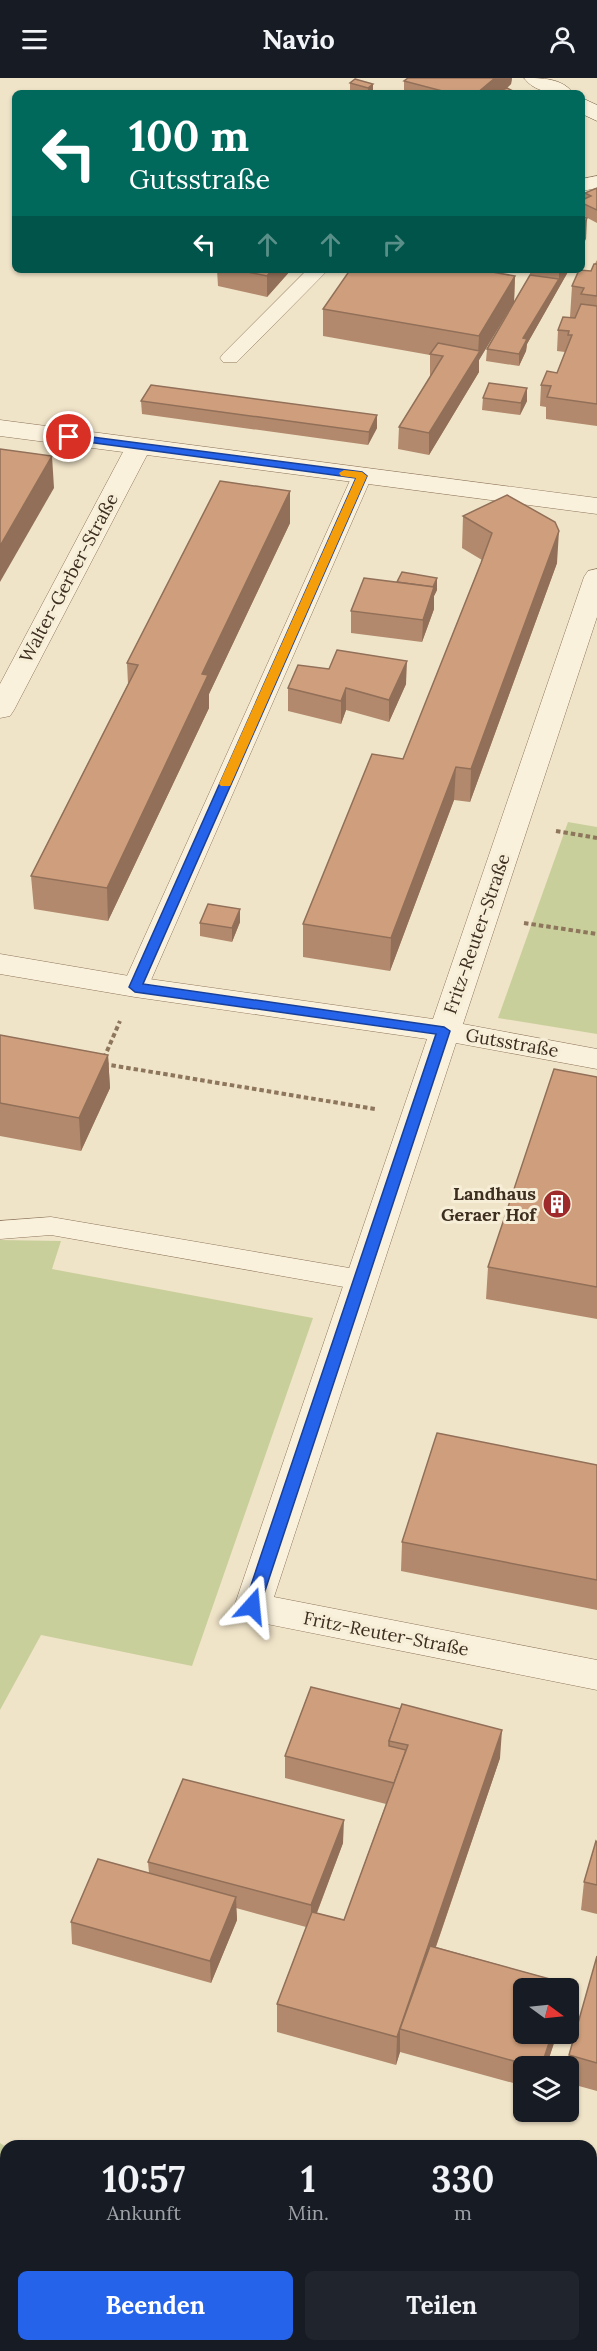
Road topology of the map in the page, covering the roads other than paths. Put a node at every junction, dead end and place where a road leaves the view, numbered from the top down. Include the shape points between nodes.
1 (535, 78) edge
2 (557, 90) edge
3 (315, 273) edge
4 (230, 358) dead end
5 (0, 428) edge
6 (138, 447) junction
7 (362, 476) junction
8 (597, 506) edge
9 (597, 577) edge
10 (0, 710) edge
11 (0, 964) edge
12 (135, 987) junction
13 (444, 1031) junction
14 (597, 1059) edge
15 (0, 1230) edge
16 (361, 1280) junction
17 (597, 1676) edge

1 - 2 street
3 - 4 lane
5 - 6 street
6 - 7 street
6 - 10 street, Walter-Gerber-Straße
7 - 8 street
7 - 12 lane
9 - 13 street, Fritz-Reuter-Straße
11 - 12 street, Gutsstraße
12 - 13 street, Gutsstraße
13 - 14 street, Gutsstraße
13 - 16 street, Fritz-Reuter-Straße
15 - 16 lane via 51,1226
16 - 17 street, Fritz-Reuter-Straße via 252,1606

